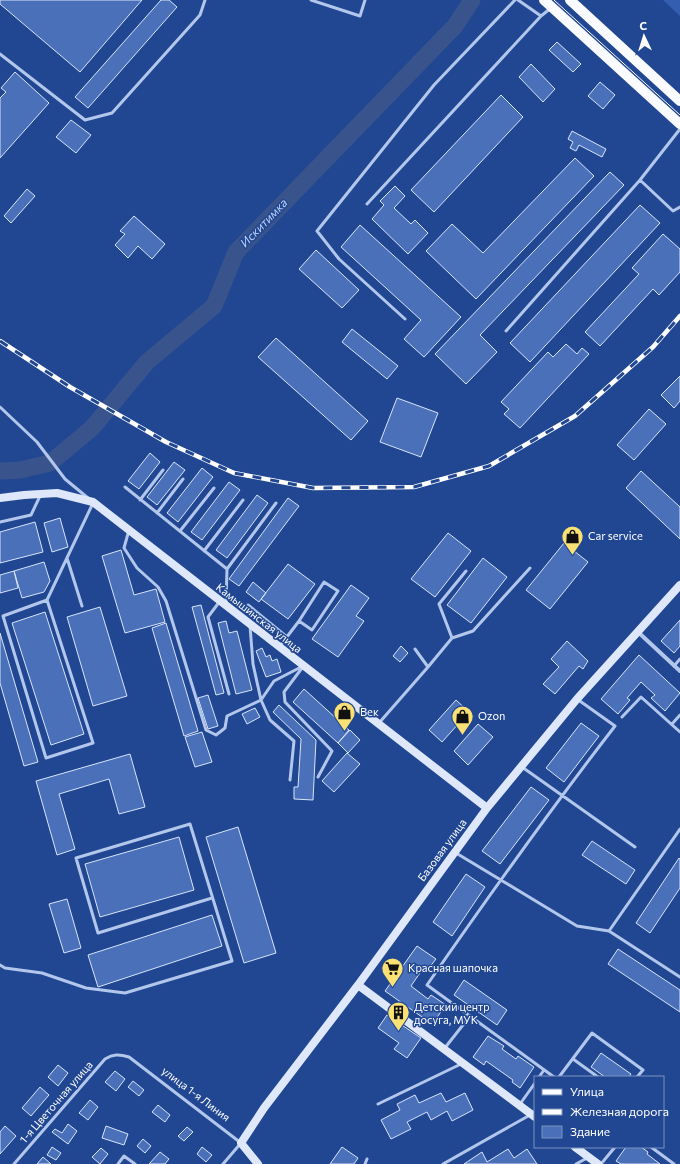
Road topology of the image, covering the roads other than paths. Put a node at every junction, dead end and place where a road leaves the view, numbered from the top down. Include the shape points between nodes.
1 (205, 0) edge
2 (312, 0) edge
3 (365, 0) edge
4 (515, 0) edge
5 (518, 0) edge
6 (544, 0) edge
7 (570, 0) edge
8 (552, 7) junction
9 (541, 16) junction
10 (0, 54) edge
11 (680, 101) edge
12 (680, 124) edge
13 (680, 130) edge
14 (640, 180) junction
15 (367, 204) dead end
16 (680, 207) edge
17 (405, 320) dead end
18 (506, 331) dead end
19 (0, 407) edge
20 (163, 470) dead end
21 (183, 480) dead end
22 (125, 487) dead end
23 (214, 488) dead end
24 (40, 494) junction
25 (0, 498) edge
26 (140, 500) junction
27 (243, 500) dead end
28 (93, 502) junction
29 (276, 503) dead end
30 (157, 513) junction
31 (0, 522) edge
32 (129, 530) junction
33 (180, 531) junction
34 (204, 551) junction
35 (67, 558) junction
36 (530, 568) dead end
37 (227, 569) junction
38 (466, 571) dead end
39 (680, 585) edge
40 (47, 600) junction
41 (223, 603) junction
42 (248, 605) dead end
43 (82, 606) dead end
44 (299, 621) junction
45 (250, 624) junction
46 (637, 631) junction
47 (287, 637) junction
48 (452, 638) junction
49 (279, 647) junction
50 (415, 649) dead end
51 (680, 659) edge
52 (303, 666) junction
53 (674, 666) junction
54 (428, 667) junction
55 (680, 671) edge
56 (229, 694) dead end
57 (577, 699) junction
58 (261, 700) junction
59 (680, 715) edge
60 (622, 717) dead end
61 (378, 724) junction
62 (672, 724) junction
63 (680, 732) edge
64 (521, 766) junction
65 (318, 777) dead end
66 (290, 780) dead end
67 (561, 796) junction
68 (487, 808) junction
69 (680, 829) edge
70 (635, 847) dead end
71 (454, 852) junction
72 (500, 880) junction
73 (212, 898) junction
74 (609, 931) junction
75 (0, 965) edge
76 (680, 977) edge
77 (358, 985) junction
78 (470, 1016) junction
79 (444, 1049) junction
80 (113, 1055) joint
81 (573, 1059) junction
82 (463, 1063) junction
83 (544, 1070) junction
84 (540, 1076) edge
85 (553, 1076) edge
86 (561, 1076) edge
87 (597, 1076) edge
88 (638, 1076) edge
89 (534, 1084) edge
90 (378, 1104) dead end
91 (519, 1105) junction
92 (533, 1116) edge
93 (241, 1143) junction
94 (576, 1148) edge
95 (614, 1148) edge
96 (652, 1148) edge
97 (589, 1157) junction
98 (367, 1160) dead end
99 (14, 1164) edge
100 (118, 1164) edge
101 (135, 1164) edge
102 (223, 1164) edge
103 (258, 1164) edge
104 (365, 1164) edge
105 (442, 1164) edge
106 (576, 1164) edge
107 (599, 1164) edge
108 (674, 1164) edge

1 - 10 lane via 200,15 112,113 84,120
2 - 3 lane via 360,16
4 - 17 lane via 434,85 317,231 339,259
5 - 9 lane
6 - 8 main road
7 - 11 main road
8 - 9 lane
8 - 12 main road
9 - 15 lane
13 - 14 lane
14 - 16 lane via 673,211
14 - 18 lane
19 - 28 lane via 37,442 65,479
20 - 26 lane
21 - 30 lane
22 - 26 lane
23 - 33 lane
24 - 25 street, Камышинская улица
24 - 28 street, Камышинская улица via 57,493
24 - 31 lane via 31,514
26 - 30 lane
27 - 34 lane
28 - 32 street, Камышинская улица
28 - 35 lane
29 - 37 lane
30 - 33 lane
32 - 41 street, Камышинская улица
32 - 58 lane via 124,548 137,568 158,587 166,601 206,730 216,735 225,728 227,716
33 - 34 lane
34 - 37 lane
35 - 40 lane
35 - 43 lane
36 - 48 lane via 474,631
37 - 41 lane
38 - 48 lane via 439,604
39 - 46 street, Базовая улица
40 - 40 lane via 92,743 46,758 3,616
41 - 45 street, Камышинская улица
41 - 56 lane via 208,617
42 - 47 lane
44 - 44 lane via 312,630 338,591 324,582
44 - 47 lane
45 - 49 street, Камышинская улица
45 - 58 lane via 253,664
46 - 53 street
46 - 57 street, Базовая улица
47 - 49 lane
48 - 54 lane
49 - 52 street, Камышинская улица
50 - 54 lane
51 - 53 lane
52 - 58 lane via 274,682
52 - 61 street, Камышинская улица
52 - 65 lane via 284,692 285,702 332,751
53 - 55 street
54 - 61 lane
57 - 64 street, Базовая улица
57 - 67 lane via 615,726
58 - 66 lane via 270,720 294,741
59 - 62 lane
60 - 62 lane via 641,697
61 - 68 street, Камышинская улица
62 - 63 lane
64 - 67 lane
64 - 68 street, Базовая улица
67 - 70 lane
67 - 72 lane
68 - 71 street, Базовая улица
69 - 74 lane
71 - 72 lane
71 - 77 street, Базовая улица
72 - 74 lane via 577,926
72 - 78 lane via 427,985
73 - 73 lane via 190,824 76,858 98,933
73 - 75 lane via 232,961 125,993 86,988 42,973 5,968
74 - 76 lane
77 - 79 street
77 - 93 street, Базовая улица via 264,1108
78 - 79 lane
78 - 83 lane
79 - 82 street
80 - 93 lane, улица 1-я Линия via 129,1056
80 - 99 lane, 1-я Цветочная улица via 105,1059
81 - 86 lane
81 - 87 lane
81 - 88 lane via 592,1034 643,1070
82 - 90 lane
82 - 91 street
83 - 84 lane
83 - 85 lane
89 - 91 lane
91 - 92 street
92 - 105 lane
93 - 102 lane
93 - 103 street, улица 1-я Линия
94 - 97 street
95 - 107 lane
96 - 108 lane
97 - 106 lane
97 - 107 street
98 - 104 lane
100 - 101 lane via 124,1156

